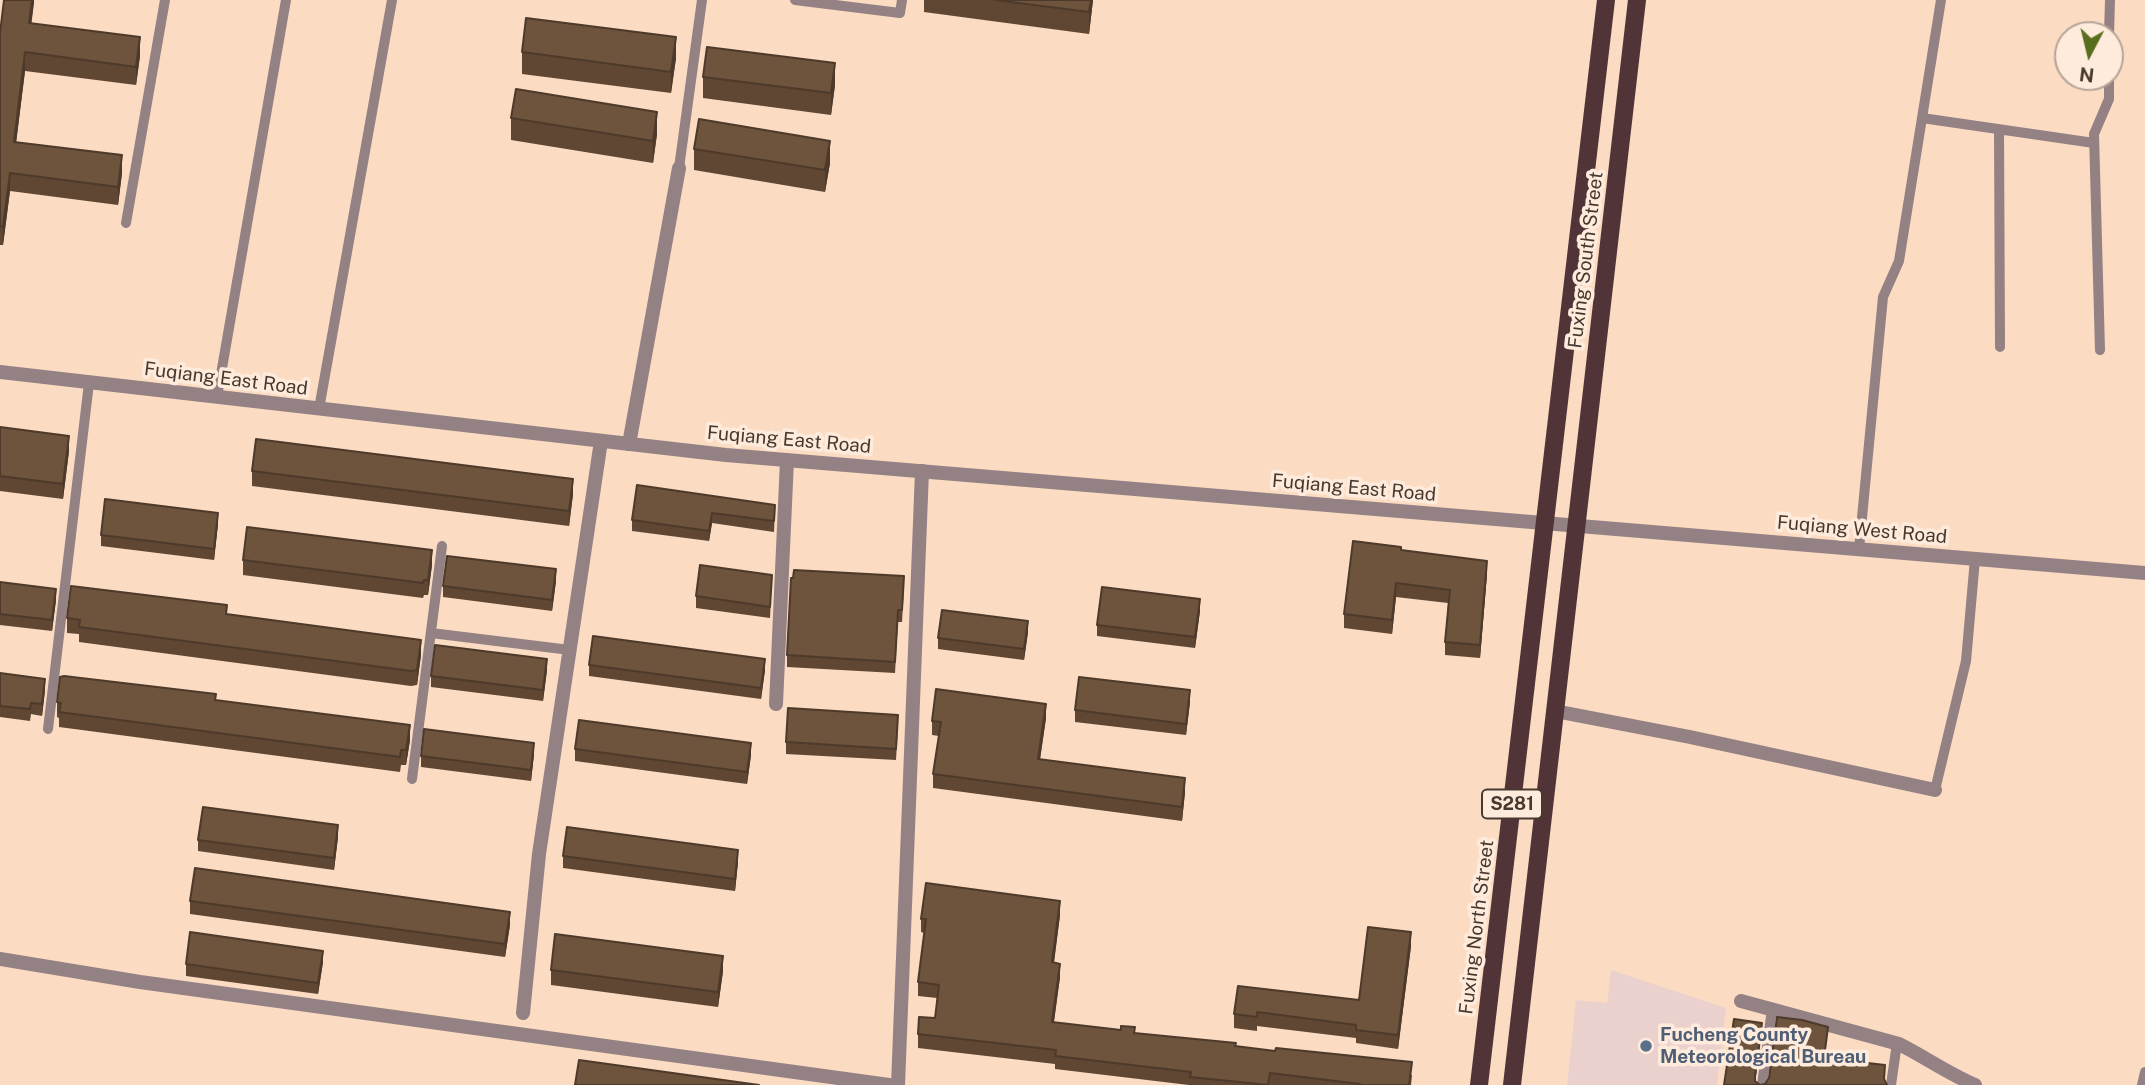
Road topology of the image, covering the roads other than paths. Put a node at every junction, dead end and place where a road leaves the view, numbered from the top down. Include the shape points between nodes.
1 (165, 0) edge
2 (285, 0) edge
3 (393, 0) edge
4 (702, 0) edge
5 (795, 0) edge
6 (902, 0) edge
7 (1606, 0) edge
8 (1637, 0) edge
9 (1941, 0) edge
10 (2110, 0) edge
11 (2109, 21) edge
12 (2109, 91) edge
13 (1922, 118) junction
14 (1999, 130) junction
15 (2094, 143) junction
16 (679, 168) joint
17 (126, 223) dead end
18 (2000, 347) dead end
19 (2100, 350) dead end
20 (0, 372) edge
21 (89, 383) junction
22 (216, 397) junction
23 (319, 409) junction
24 (601, 441) junction
25 (629, 444) junction
26 (787, 460) junction
27 (922, 471) junction
28 (1545, 523) junction
29 (1577, 526) junction
30 (442, 546) dead end
31 (1859, 549) junction
32 (1975, 559) junction
33 (2145, 573) edge
34 (431, 633) junction
35 (570, 650) junction
36 (776, 704) dead end
37 (1555, 712) junction
38 (48, 729) dead end
39 (412, 779) dead end
40 (1935, 790) joint
41 (0, 959) edge
42 (1741, 1001) dead end
43 (1772, 1009) junction
44 (523, 1013) dead end
45 (1896, 1043) junction
46 (2145, 1072) edge
47 (889, 1085) edge
48 (898, 1085) edge
49 (1479, 1085) edge
50 (1512, 1085) edge
51 (1762, 1085) edge
52 (1891, 1085) edge
53 (1975, 1085) edge
54 (2142, 1085) edge

1 - 17 lane
2 - 22 lane
3 - 23 lane
4 - 16 lane
5 - 6 lane via 900,13
7 - 28 main road, Fuxing South Street / S281
8 - 29 main road, Fuxing South Street / S281
9 - 13 lane
10 - 11 lane
12 - 15 lane
13 - 14 lane
13 - 31 lane via 1899,261 1883,298
14 - 15 lane
14 - 18 lane
15 - 19 lane
16 - 25 street
20 - 21 street, Fuqiang East Road
21 - 22 street, Fuqiang East Road
21 - 38 lane
22 - 23 street, Fuqiang East Road
23 - 24 street, Fuqiang East Road
24 - 25 street, Fuqiang East Road
24 - 35 street
25 - 26 street, Fuqiang East Road
26 - 27 street, Fuqiang East Road
26 - 36 street
27 - 28 street, Fuqiang East Road
27 - 48 street
28 - 29 street, Fuqiang East Road
28 - 49 main road, Fuxing North Street / S281
29 - 31 street, Fuqiang West Road
29 - 37 main road, S281
30 - 34 lane
31 - 32 street, Fuqiang West Road
32 - 33 street, Fuqiang West Road
32 - 40 lane via 1966,661
34 - 35 lane
34 - 39 lane
35 - 44 street via 539,854
37 - 40 street
37 - 50 main road, S281
41 - 47 street
42 - 43 street
43 - 45 street
43 - 51 lane
45 - 52 lane
45 - 53 street
46 - 54 lane

